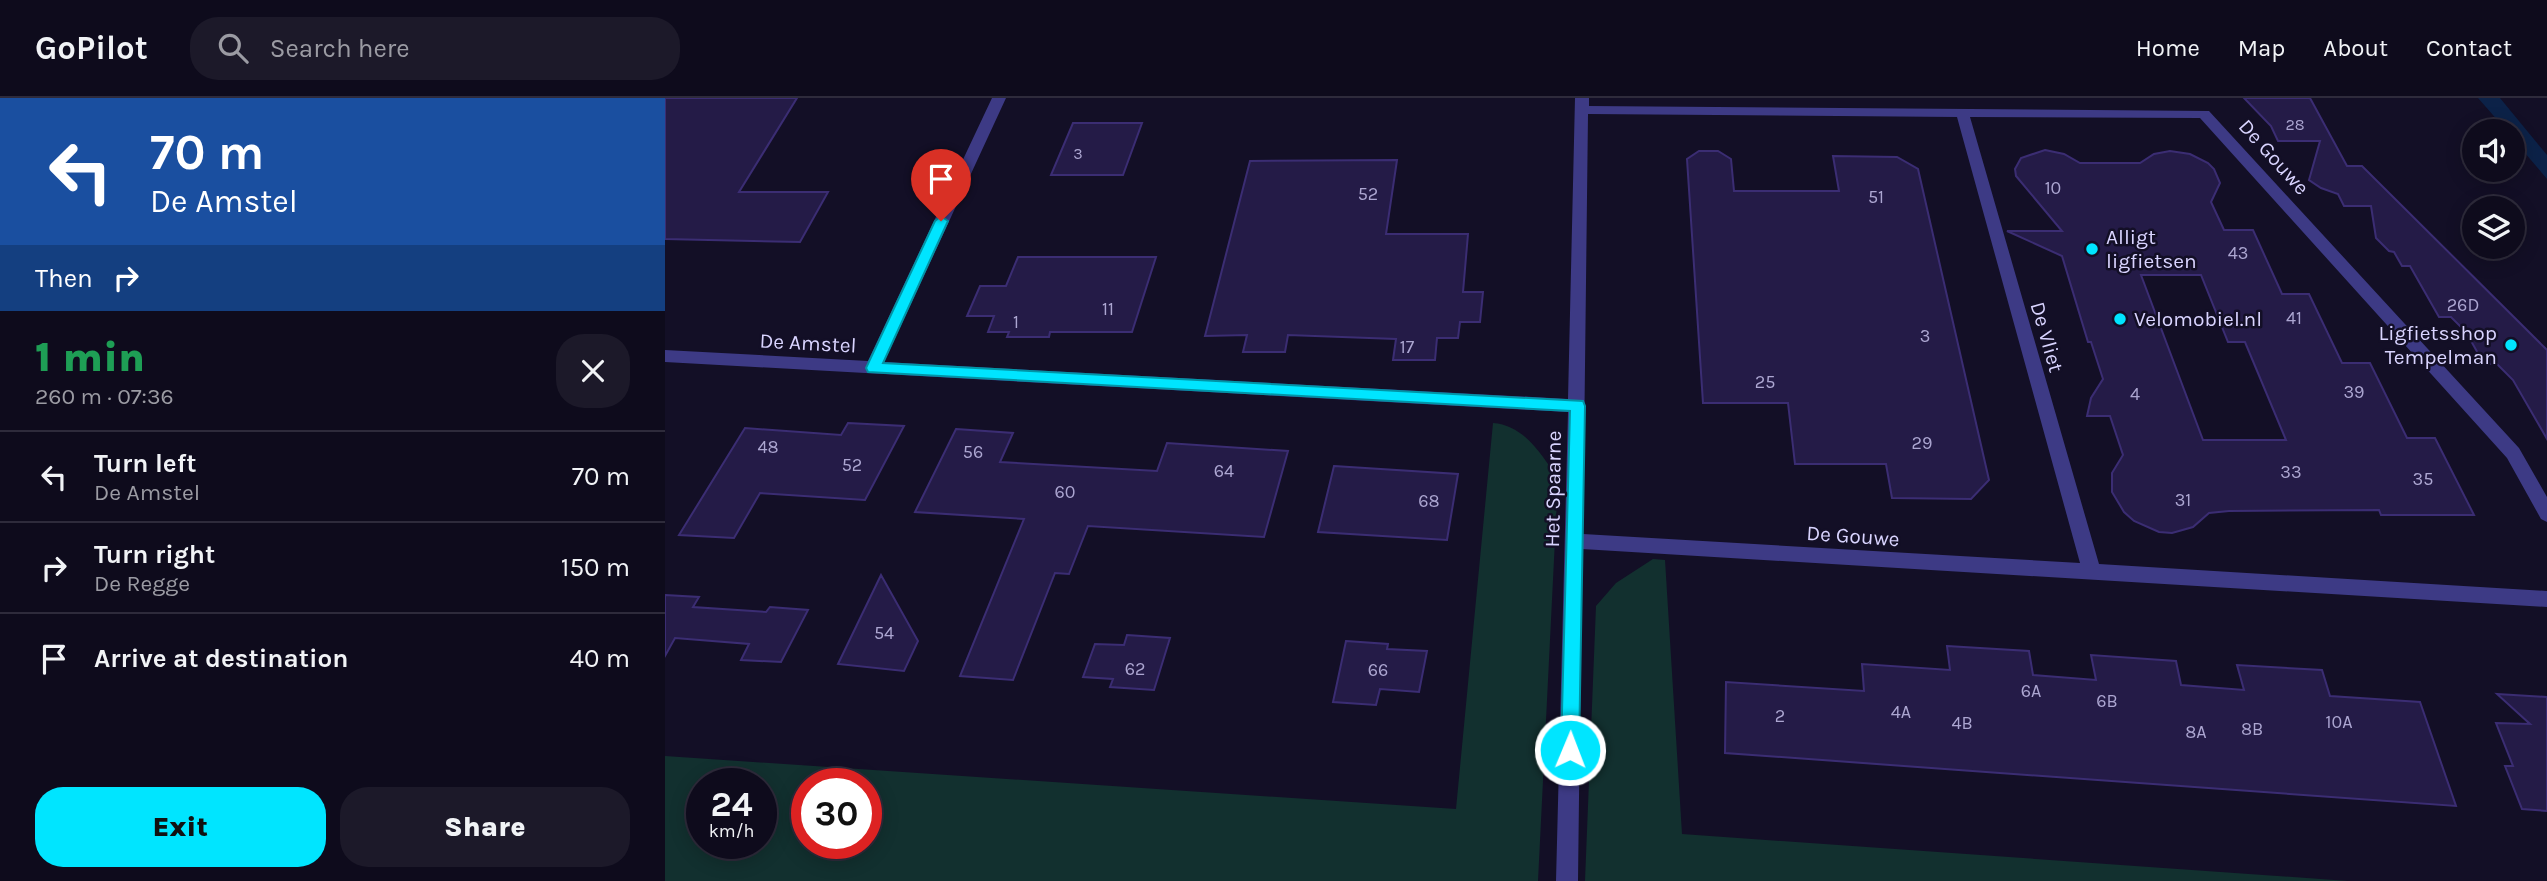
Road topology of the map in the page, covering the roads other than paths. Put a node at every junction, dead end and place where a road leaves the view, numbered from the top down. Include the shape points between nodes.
1 (999, 98) edge
2 (1582, 104) edge
3 (1962, 112) junction
4 (665, 356) edge
5 (873, 368) junction
6 (1577, 406) junction
7 (2547, 514) edge
8 (1575, 541) junction
9 (2092, 573) junction
10 (2547, 599) edge
11 (1567, 881) edge

1 - 5 street
2 - 3 street, De Gouwe
2 - 6 street, Het Spaarne
3 - 7 street, De Gouwe via 2204,114 2513,453
3 - 9 street, De Vliet
4 - 5 street, De Amstel
5 - 6 street, De Amstel
6 - 8 street, Het Spaarne
8 - 9 street, De Gouwe
8 - 11 street, Het Spaarne
9 - 10 street, De Gouwe

